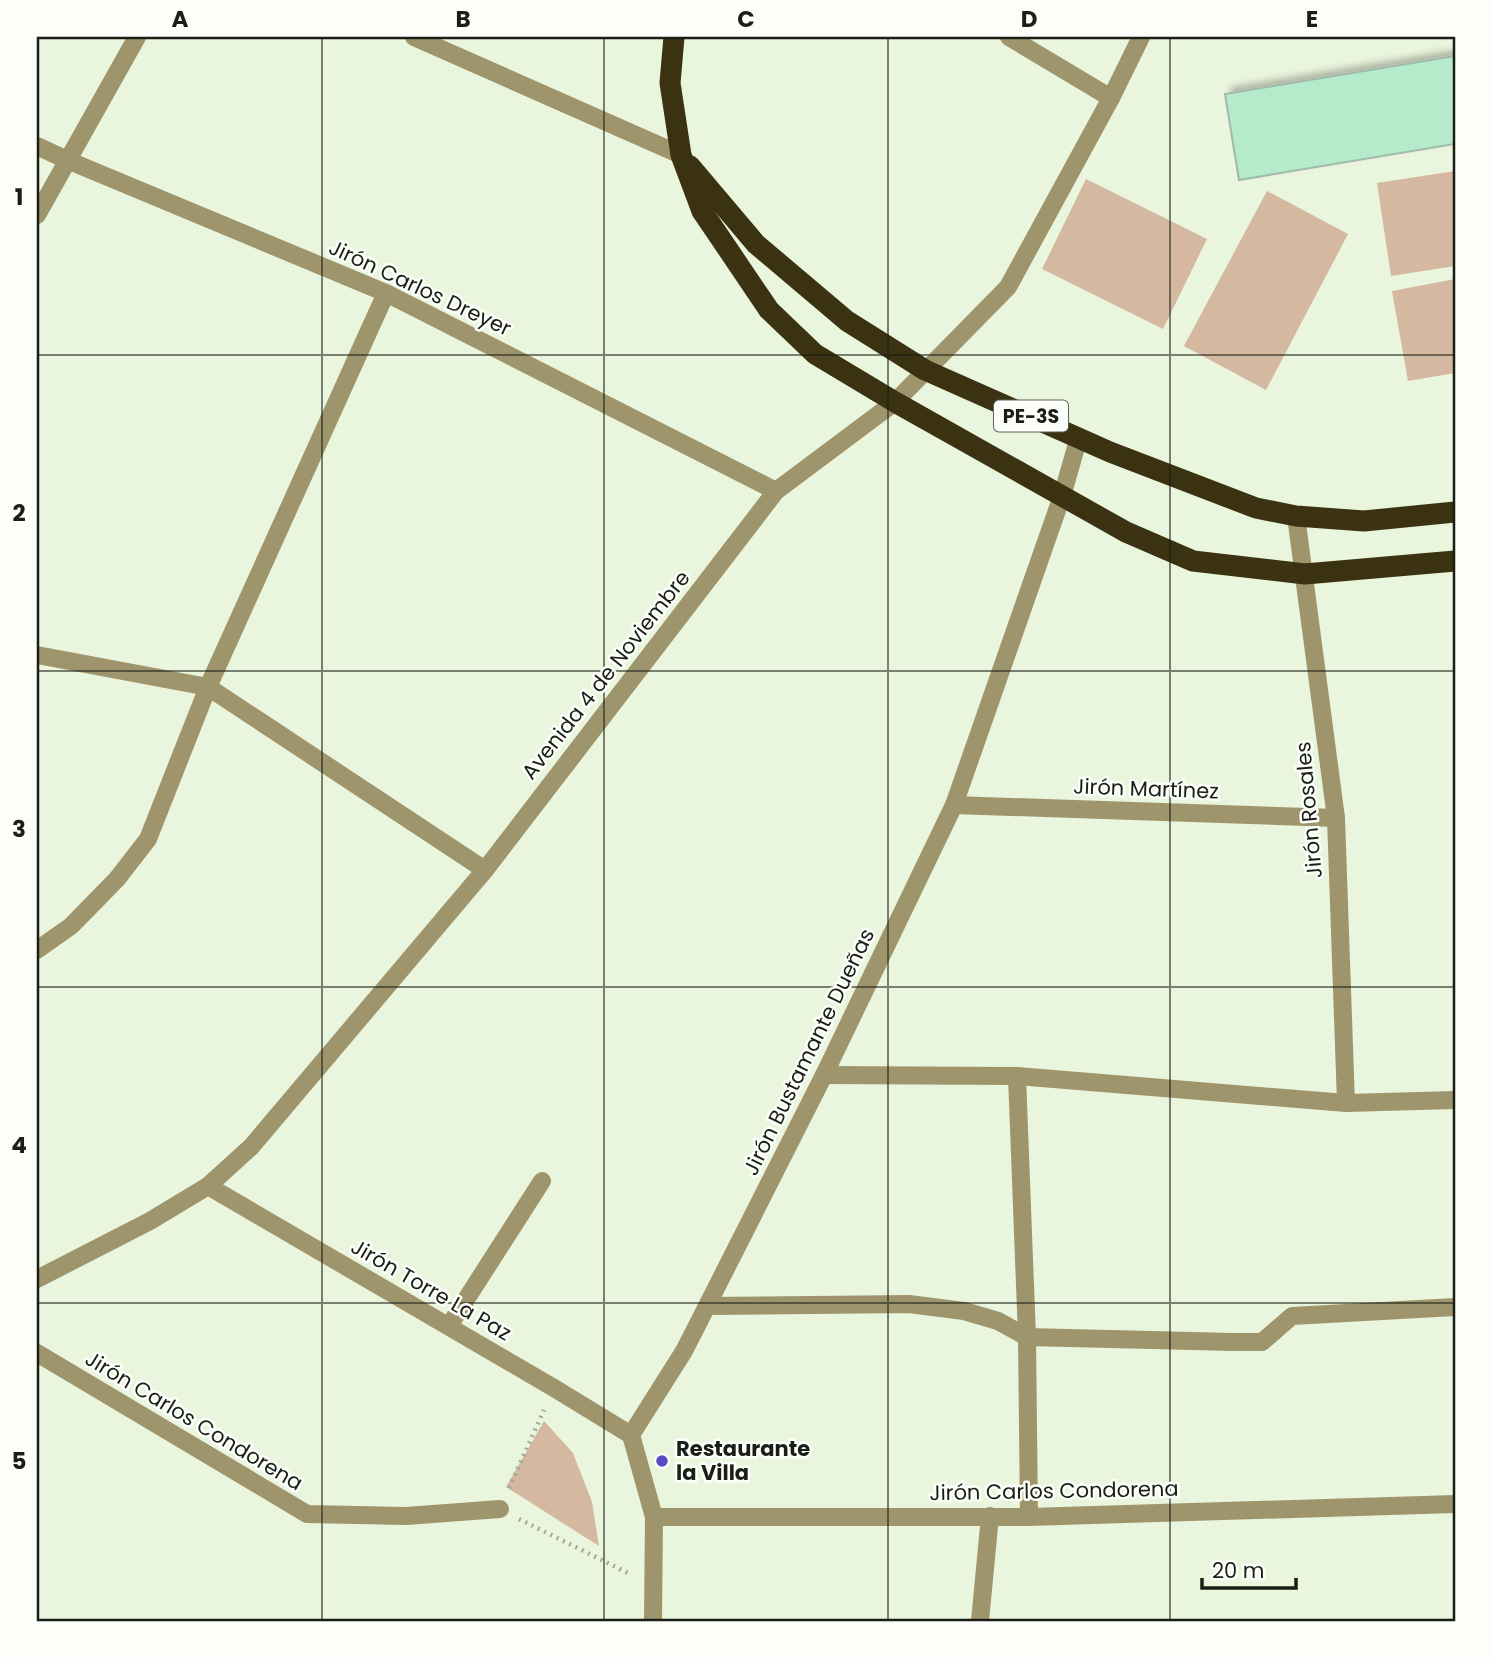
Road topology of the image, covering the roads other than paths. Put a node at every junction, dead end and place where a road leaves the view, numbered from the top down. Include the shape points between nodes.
1 (137, 37) edge
2 (414, 37) edge
3 (674, 37) edge
4 (1009, 37) edge
5 (1141, 37) edge
6 (1111, 98) junction
7 (37, 146) edge
8 (681, 155) junction
9 (67, 160) junction
10 (37, 215) edge
11 (386, 293) junction
12 (925, 370) junction
13 (895, 402) junction
14 (1079, 437) junction
15 (776, 491) junction
16 (1062, 496) junction
17 (1455, 512) edge
18 (1296, 516) junction
19 (1455, 561) edge
20 (1305, 574) junction
21 (37, 655) edge
22 (208, 687) junction
23 (954, 805) junction
24 (1336, 818) junction
25 (485, 870) junction
26 (37, 950) edge
27 (824, 1075) junction
28 (1017, 1076) junction
29 (1455, 1100) edge
30 (1346, 1103) junction
31 (542, 1181) dead end
32 (208, 1186) junction
33 (37, 1279) edge
34 (708, 1306) junction
35 (1455, 1307) edge
36 (449, 1326) junction
37 (1027, 1338) junction
38 (37, 1353) edge
39 (631, 1435) junction
40 (1455, 1504) edge
41 (500, 1509) road end
42 (990, 1516) junction
43 (654, 1517) junction
44 (1028, 1517) junction
45 (653, 1621) edge
46 (980, 1621) edge

1 - 9 street
2 - 8 street
3 - 8 highway, PE-3S via 670,83
4 - 6 street
5 - 6 street, Avenida 4 de Noviembre
6 - 12 street, Avenida 4 de Noviembre via 1008,288
7 - 9 street, Jirón Carlos Dreyer
8 - 12 highway, PE-3S via 756,244 847,321
8 - 13 highway, PE-3S via 702,211 769,310 815,354
9 - 10 street
9 - 11 street, Jirón Carlos Dreyer
11 - 15 street, Jirón Carlos Dreyer
11 - 22 street
12 - 13 street, Avenida 4 de Noviembre
12 - 14 highway, PE-3S
13 - 15 street, Avenida 4 de Noviembre
13 - 16 highway, PE-3S
14 - 16 street, Jirón Bustamante Dueñas
14 - 18 highway, PE-3S via 1256,508
15 - 25 street, Avenida 4 de Noviembre
16 - 20 highway, PE-3S via 1126,532 1193,561
16 - 23 street, Jirón Bustamante Dueñas
17 - 18 highway, PE-3S via 1364,521
18 - 20 street, Jirón Rosales
19 - 20 highway, PE-3S
20 - 24 street, Jirón Rosales
21 - 22 street
22 - 25 street
22 - 26 street via 148,839 71,926
23 - 24 street, Jirón Martínez
23 - 27 street, Jirón Bustamante Dueñas
24 - 30 street, Jirón Rosales
25 - 32 street, Avenida 4 de Noviembre via 251,1147
27 - 28 street
27 - 34 street, Jirón Bustamante Dueñas
28 - 30 street
28 - 37 street
29 - 30 street
31 - 36 street
32 - 33 street, Avenida 4 de Noviembre
32 - 36 street, Jirón Torre La Paz
34 - 37 street via 909,1304 964,1311 998,1321
34 - 39 street, Jirón Bustamante Dueñas
35 - 37 street via 1292,1316 1262,1342
36 - 39 street, Jirón Torre La Paz
37 - 44 street
38 - 41 street, Jirón Carlos Condorena via 307,1514 406,1516
39 - 43 street
40 - 44 street, Jirón Carlos Condorena
42 - 43 street, Jirón Carlos Condorena
42 - 44 street, Jirón Carlos Condorena
42 - 46 street
43 - 45 street

